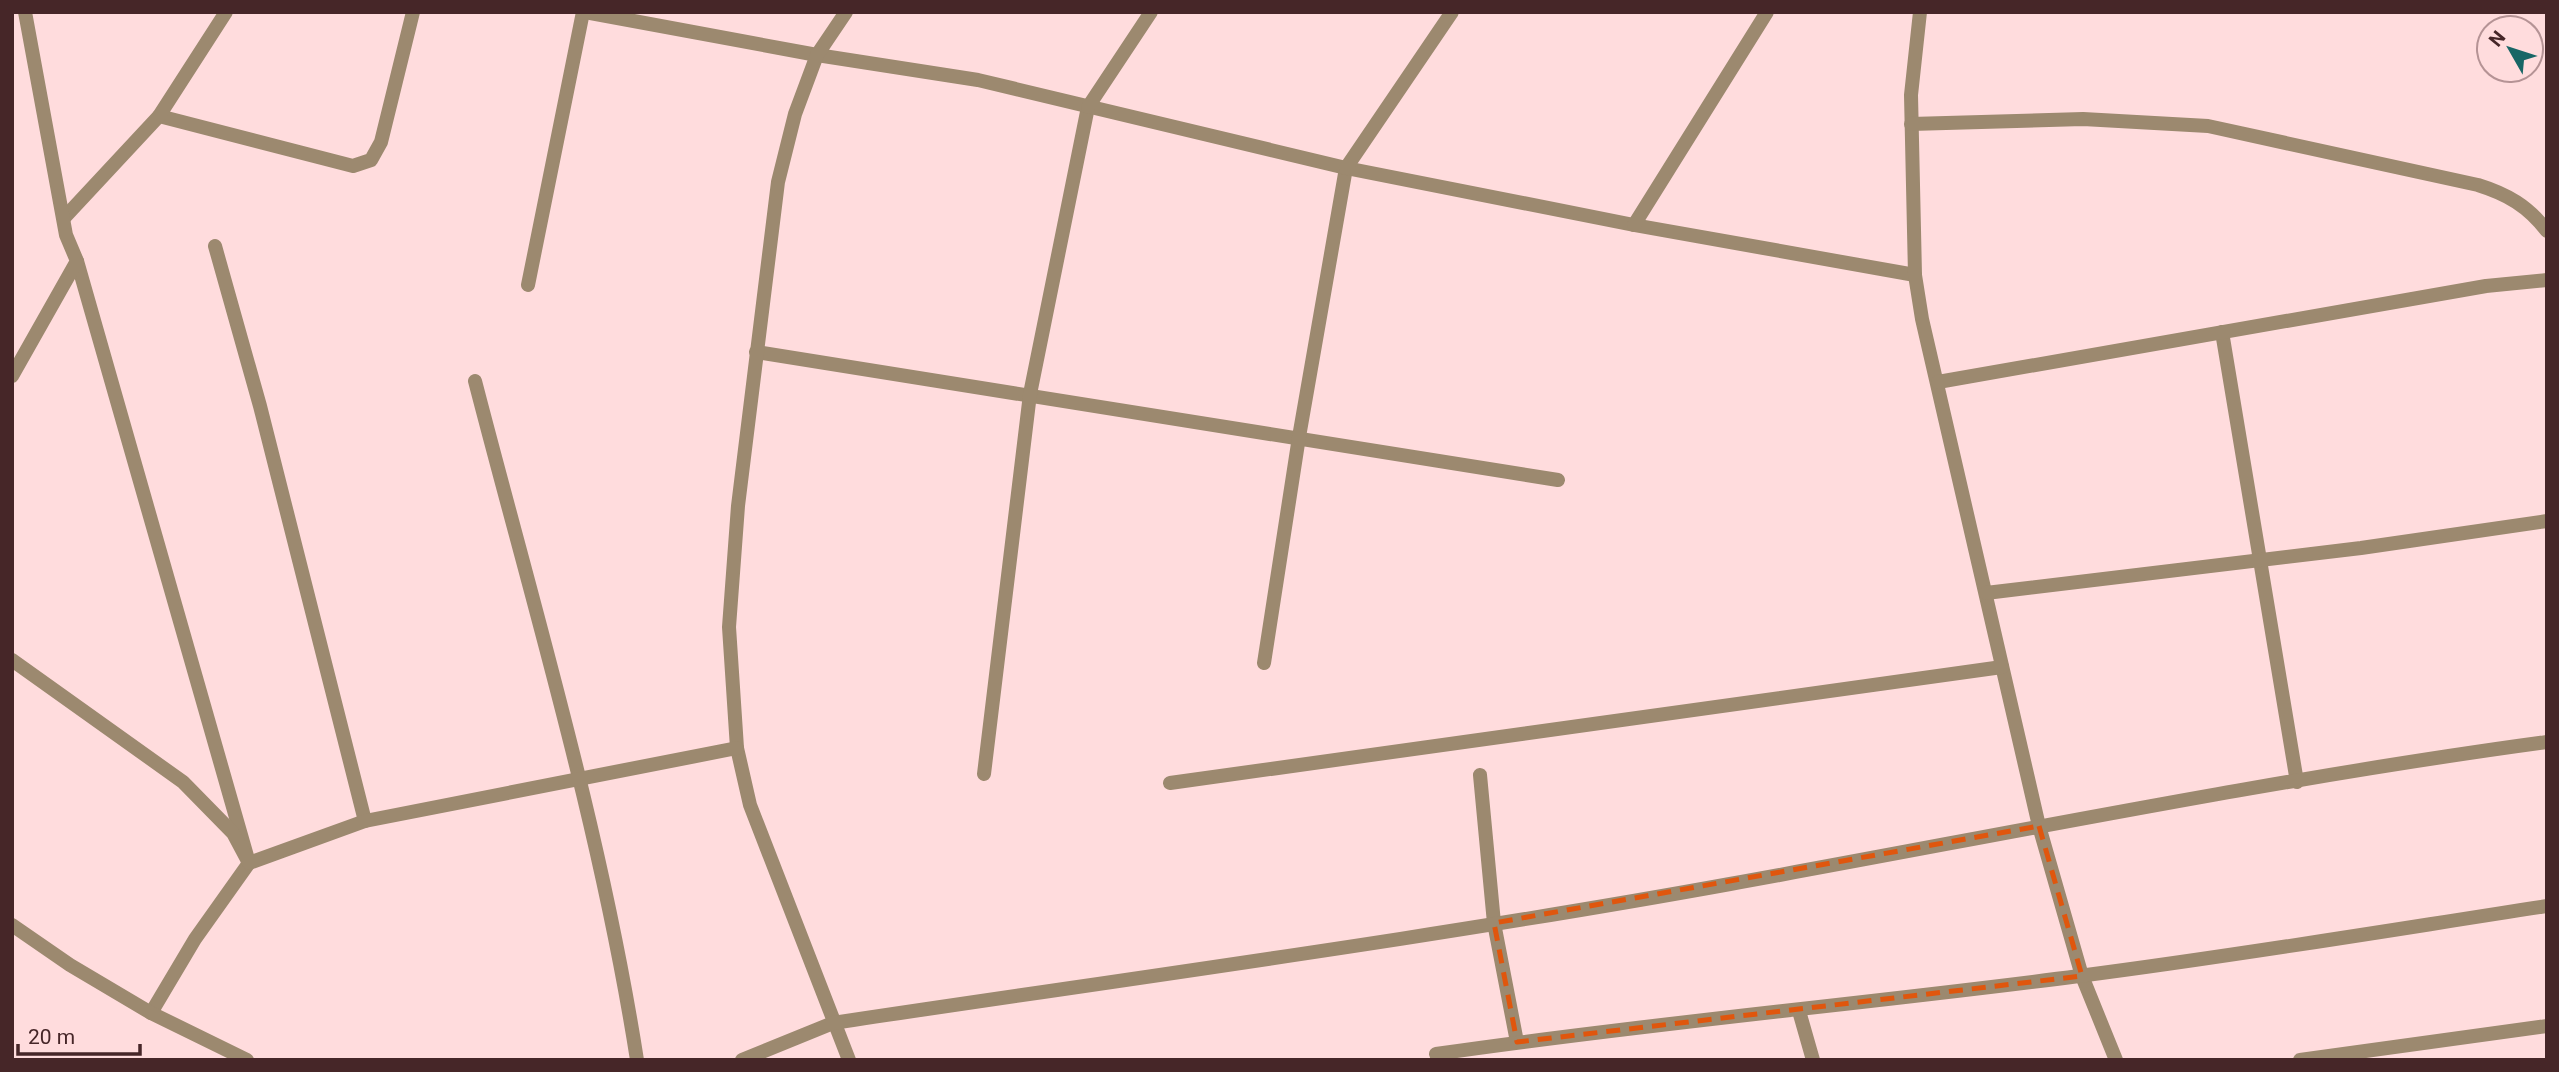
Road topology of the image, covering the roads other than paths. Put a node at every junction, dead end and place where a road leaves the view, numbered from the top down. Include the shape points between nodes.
1 (25, 12) edge
2 (226, 12) edge
3 (413, 12) edge
4 (584, 12) edge
5 (846, 12) edge
6 (1151, 12) edge
7 (1452, 12) edge
8 (1767, 12) edge
9 (1920, 12) edge
10 (817, 55) junction
11 (1088, 107) junction
12 (159, 116) junction
13 (1911, 124) junction
14 (1346, 167) junction
15 (64, 218) junction
16 (1634, 225) junction
17 (2547, 231) edge
18 (215, 246) dead end
19 (77, 261) junction
20 (1915, 275) junction
21 (2547, 280) edge
22 (528, 285) dead end
23 (2222, 332) junction
24 (756, 352) junction
25 (12, 376) edge
26 (475, 381) dead end
27 (1938, 382) junction
28 (1030, 394) junction
29 (1299, 437) junction
30 (1558, 480) dead end
31 (2547, 521) edge
32 (2258, 561) junction
33 (1986, 593) junction
34 (12, 660) edge
35 (1264, 663) dead end
36 (2002, 667) junction
37 (2547, 742) edge
38 (737, 748) junction
39 (984, 774) dead end
40 (1480, 775) dead end
41 (579, 779) junction
42 (2297, 782) junction
43 (1170, 783) dead end
44 (365, 821) junction
45 (2039, 826) junction
46 (249, 863) junction
47 (2547, 906) edge
48 (1494, 923) junction
49 (12, 925) edge
50 (2082, 976) junction
51 (1799, 1011) junction
52 (151, 1013) junction
53 (833, 1023) junction
54 (2547, 1026) edge
55 (1517, 1042) junction
56 (1436, 1054) dead end
57 (247, 1060) edge
58 (637, 1060) edge
59 (743, 1060) edge
60 (849, 1060) edge
61 (1813, 1060) edge
62 (2116, 1060) edge
63 (2300, 1060) edge

1 - 15 street
2 - 12 street
3 - 12 street via 382,142 370,160 353,166
4 - 10 street
4 - 22 street
5 - 10 street
6 - 11 street
7 - 14 street
8 - 16 street
9 - 13 street
10 - 11 street via 978,79
10 - 24 street via 795,114 778,182
11 - 14 street
11 - 28 street
12 - 15 street
13 - 17 street via 2083,119 2208,126 2478,184 2508,194
13 - 20 street
14 - 16 street
14 - 29 street
15 - 19 street
16 - 20 street
18 - 44 street
19 - 25 street
19 - 46 street
20 - 27 street
21 - 23 street via 2486,286
23 - 27 street
23 - 32 street
24 - 28 street
24 - 38 street via 729,627
26 - 41 street
27 - 33 street
28 - 29 street
28 - 39 street
29 - 30 street
29 - 35 street
31 - 32 street
32 - 33 street
32 - 42 street
33 - 36 street
34 - 46 street via 183,782 233,832
36 - 43 street
36 - 45 street
37 - 42 street
38 - 41 street
38 - 53 street via 750,805
40 - 48 street
41 - 44 street
41 - 58 street via 625,984
42 - 45 street
44 - 46 street
45 - 48 street via 1728,885
45 - 50 street
46 - 52 street via 195,939
47 - 50 street
48 - 53 street
48 - 55 street
49 - 52 street
50 - 51 street
50 - 62 street
51 - 55 street via 1680,1020
51 - 61 street
52 - 57 street
53 - 59 street
53 - 60 street
54 - 63 street
55 - 56 street

